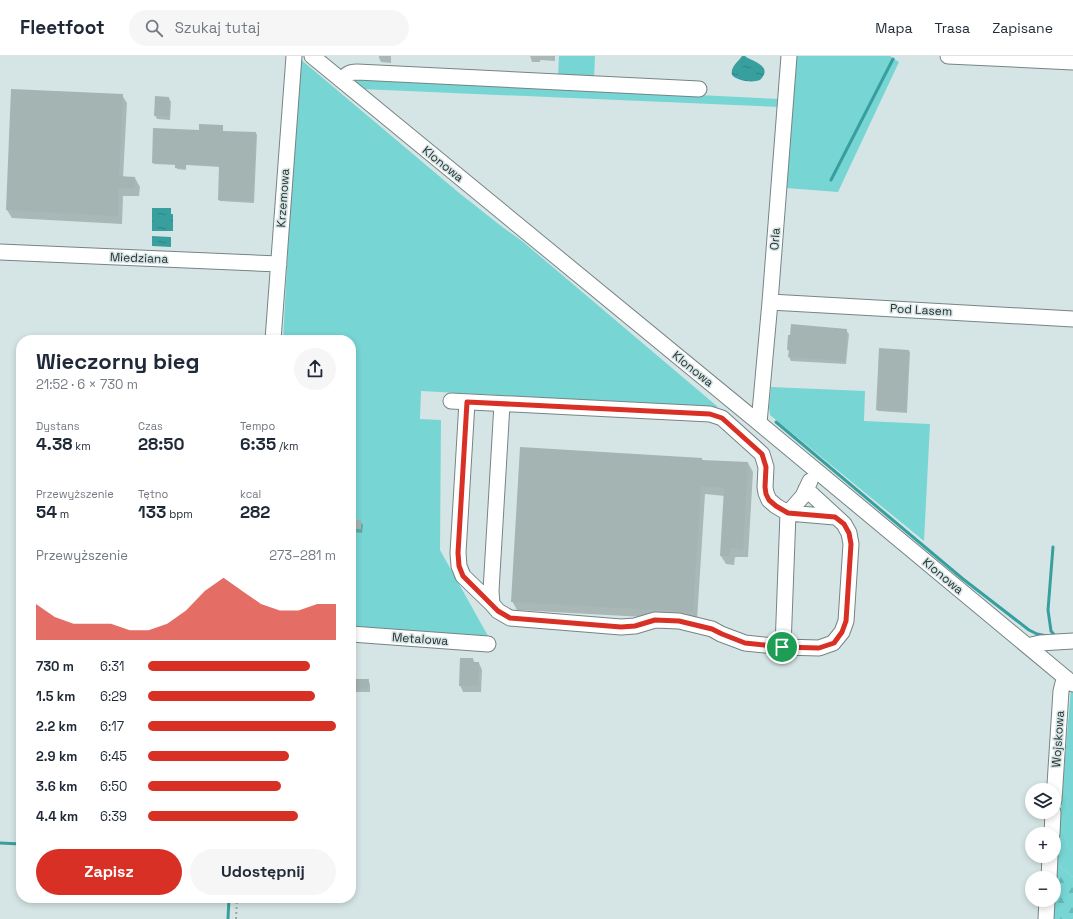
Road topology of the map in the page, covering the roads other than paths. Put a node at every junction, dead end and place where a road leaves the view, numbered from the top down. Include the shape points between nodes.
1 (294, 56) edge
2 (312, 56) edge
3 (789, 56) edge
4 (948, 56) edge
5 (1073, 62) edge
6 (341, 80) junction
7 (699, 89) dead end
8 (0, 252) edge
9 (279, 264) junction
10 (770, 302) junction
11 (1073, 319) edge
12 (273, 335) edge
13 (451, 401) dead end
14 (467, 402) junction
15 (502, 404) junction
16 (759, 423) junction
17 (815, 469) junction
18 (806, 489) junction
19 (788, 513) junction
20 (835, 517) junction
21 (492, 604) junction
22 (356, 634) edge
23 (1073, 641) edge
24 (488, 644) dead end
25 (1027, 646) junction
26 (782, 647) junction
27 (1069, 681) edge
28 (1055, 783) edge
29 (1047, 907) edge
30 (1046, 919) edge

1 - 9 street, Krzemowa
2 - 6 street, Klonowa
3 - 10 street, Orla
4 - 5 street
6 - 7 street via 346,74 357,72
6 - 16 street, Klonowa
8 - 9 street, Miedziana
9 - 12 street, Krzemowa
10 - 11 street, Pod Lasem
10 - 16 street, Orla
13 - 14 street
14 - 15 street
14 - 21 street via 459,566 463,576
15 - 19 street via 716,415 762,454 766,467 766,494 769,500
15 - 21 street
16 - 17 street, Klonowa
17 - 18 street
17 - 25 street, Klonowa
18 - 19 street
18 - 20 street
19 - 20 street
19 - 26 street
20 - 26 street via 844,524 851,544 846,621 842,632 834,643 819,648
21 - 26 street via 510,618 621,627 655,620 679,621 712,629 745,643
22 - 24 street, Metalowa
23 - 25 street
25 - 27 street, Klonowa
27 - 28 street, Wojskowa via 1063,683
29 - 30 street

